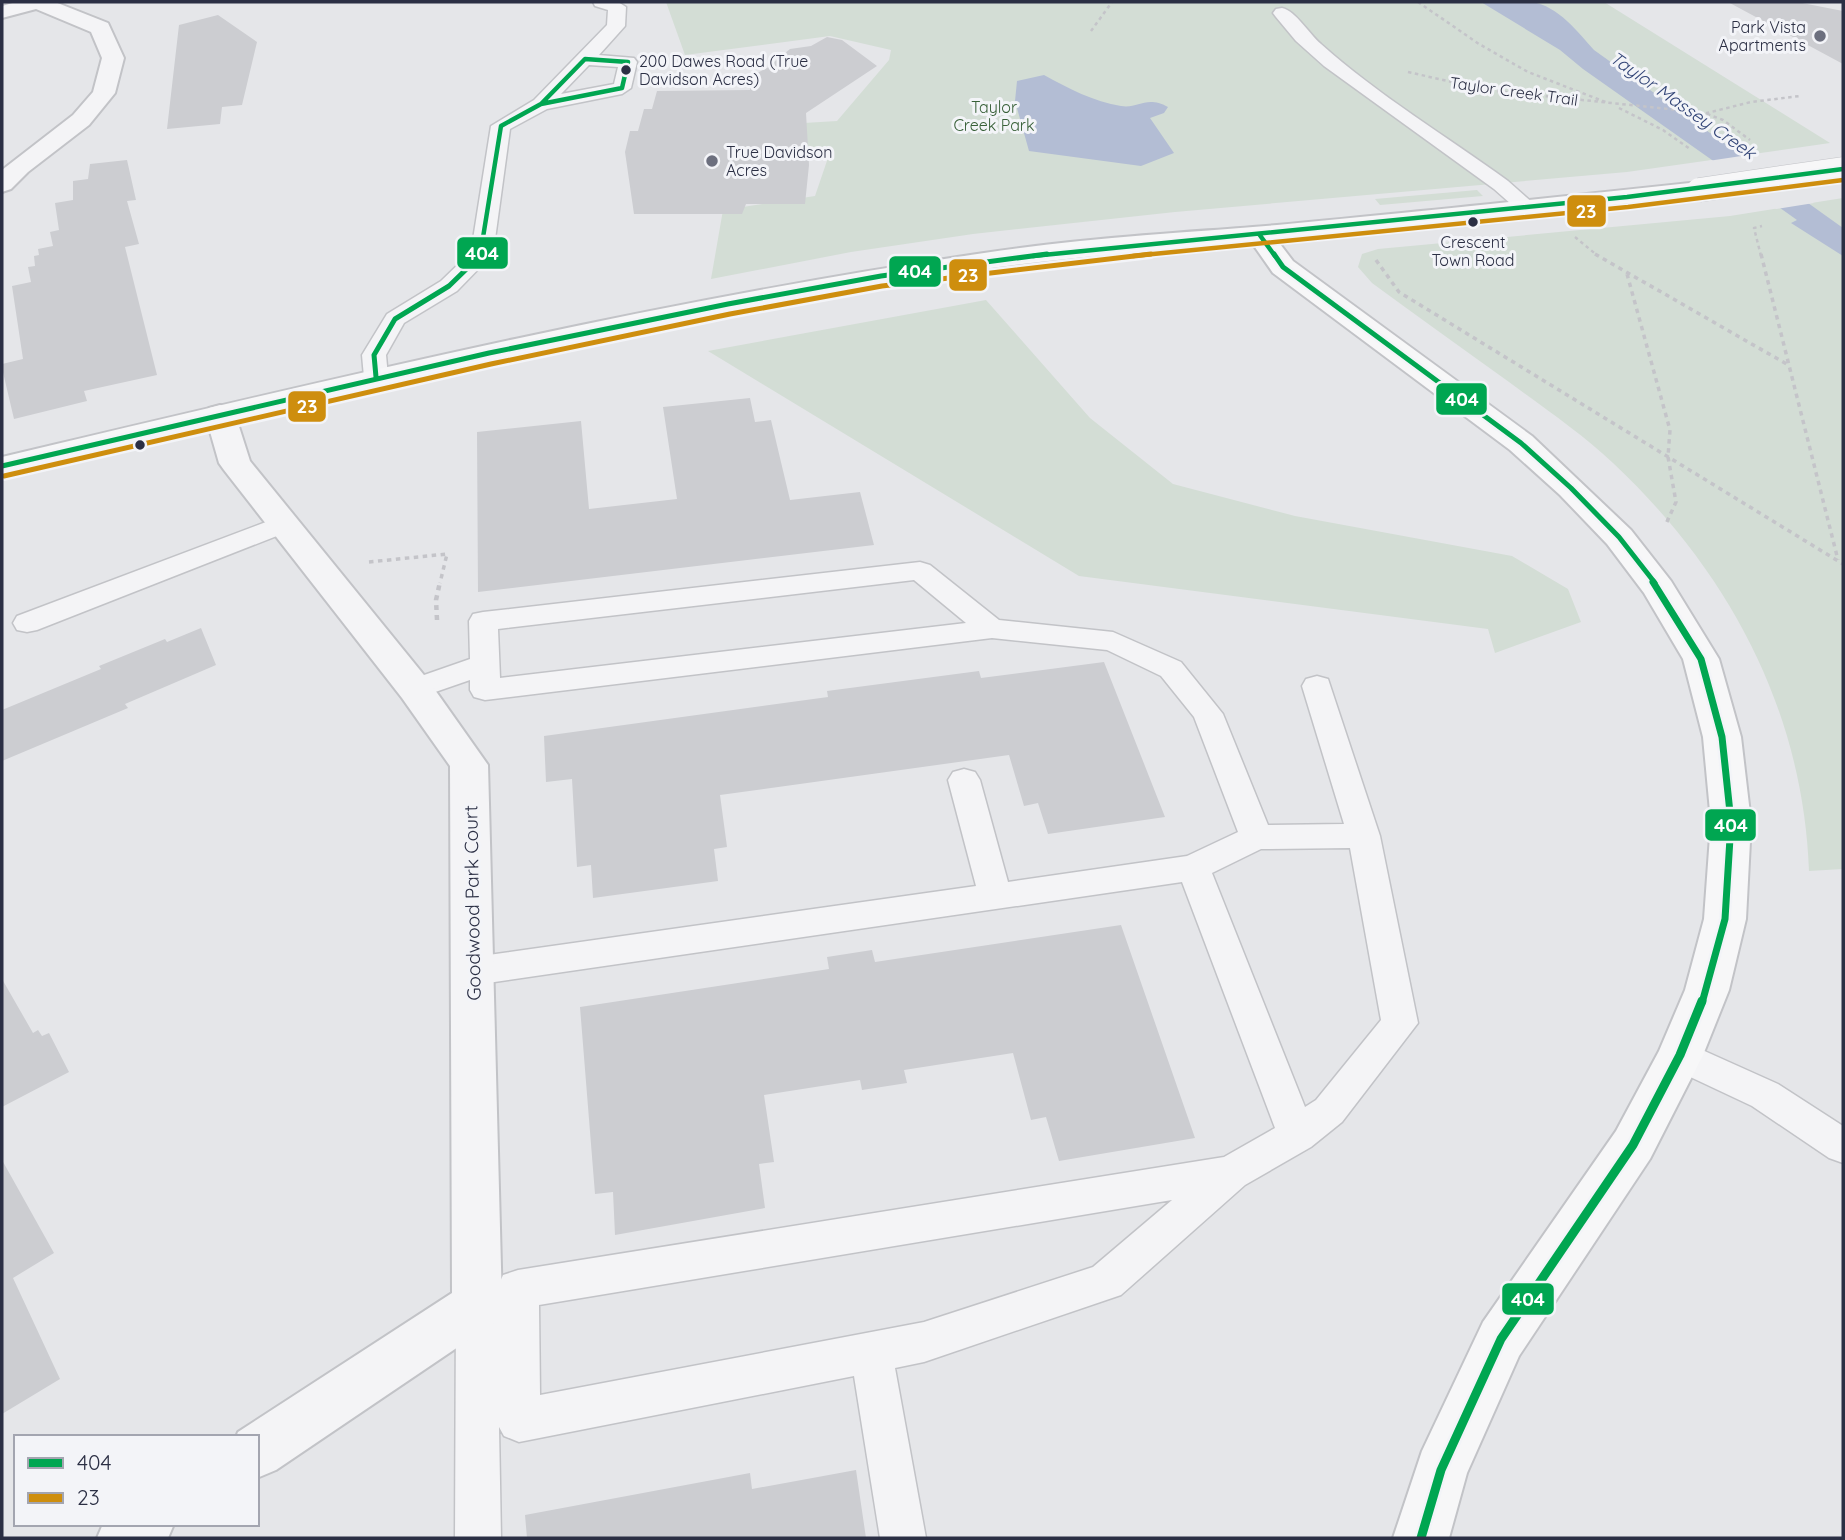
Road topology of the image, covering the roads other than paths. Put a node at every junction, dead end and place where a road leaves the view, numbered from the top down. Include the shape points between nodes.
1 (38, 2) edge
2 (601, 2) edge
3 (2, 12) edge
4 (1282, 13) dead end
5 (584, 59) junction
6 (541, 104) junction
7 (1843, 169) edge
8 (2, 184) edge
9 (1527, 208) junction
10 (1259, 234) junction
11 (376, 377) junction
12 (220, 414) junction
13 (2, 466) edge
14 (282, 524) junction
15 (27, 623) dead end
16 (992, 629) junction
17 (485, 664) junction
18 (1318, 686) dead end
19 (415, 689) junction
20 (964, 780) dead end
21 (1364, 836) junction
22 (1256, 837) junction
23 (1193, 868) junction
24 (995, 895) junction
25 (474, 971) junction
26 (1680, 1055) junction
27 (1297, 1135) junction
28 (1843, 1146) edge
29 (1231, 1173) junction
30 (477, 1305) junction
31 (871, 1352) junction
32 (519, 1355) junction
33 (477, 1365) junction
34 (259, 1450) edge
35 (143, 1526) edge
36 (125, 1538) edge
37 (478, 1538) edge
38 (903, 1538) edge
39 (1421, 1538) edge

1 - 3 street
1 - 8 street via 100,28 113,58 104,93 81,120
2 - 5 lane via 617,7 616,26
4 - 9 lane via 1330,62
5 - 6 lane
5 - 6 lane via 628,62 622,89
6 - 11 lane via 501,126 482,254 449,286 395,319 374,355
7 - 9 street, bridge
9 - 10 street
10 - 11 street via 954,265 730,304
10 - 26 street via 1283,267 1521,443 1571,488 1619,537 1701,659 1722,737 1731,822 1725,919 1707,990
11 - 12 street
12 - 13 street
12 - 14 street, Goodwood Park Court via 235,463
14 - 15 lane
14 - 19 street, Goodwood Park Court
16 - 17 lane via 485,690
16 - 17 lane via 920,571 483,621
16 - 22 lane via 1113,641 1171,669 1208,714
17 - 19 lane
18 - 21 lane
19 - 25 street, Goodwood Park Court via 469,765
20 - 24 lane
21 - 22 lane
21 - 27 lane via 1400,1023 1329,1111
22 - 23 lane
23 - 24 lane
23 - 27 lane
24 - 25 lane
25 - 30 street, Goodwood Park Court
26 - 28 lane via 1765,1094
26 - 39 street via 1633,1145 1501,1339 1441,1470
27 - 29 lane
29 - 31 lane via 1106,1282 924,1342
29 - 32 lane via 518,1289
30 - 33 lane, Goodwood Park Court
30 - 34 street
31 - 32 lane via 519,1421
31 - 38 lane
32 - 33 lane
33 - 37 lane, Goodwood Park Court
35 - 36 street

